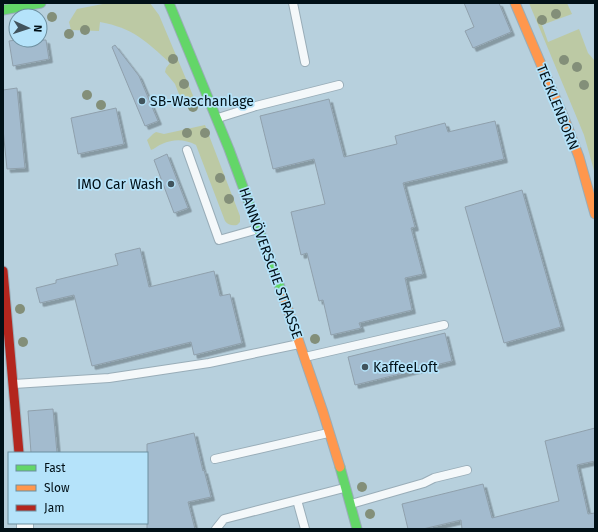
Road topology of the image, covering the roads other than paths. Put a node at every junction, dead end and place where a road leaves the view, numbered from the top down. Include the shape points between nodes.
1 (41, 3) edge
2 (169, 3) edge
3 (293, 3) edge
4 (515, 3) edge
5 (3, 10) edge
6 (305, 62) dead end
7 (339, 85) dead end
8 (217, 118) junction
9 (187, 150) dead end
10 (595, 212) edge
11 (258, 229) junction
12 (3, 271) edge
13 (444, 326) dead end
14 (300, 343) junction
15 (304, 357) junction
16 (13, 384) junction
17 (329, 432) junction
18 (19, 452) edge
19 (215, 459) dead end
20 (467, 470) dead end
21 (345, 488) junction
22 (297, 500) junction
23 (350, 505) junction
24 (216, 529) edge
25 (305, 529) edge
26 (357, 529) edge

1 - 5 main road
2 - 8 main road, HANNÖVERSCHE STRASSE
3 - 6 lane
4 - 10 main road, TECKLENBORN via 566,123
7 - 8 lane
8 - 11 main road, HANNÖVERSCHE STRASSE
9 - 11 lane via 219,240
11 - 14 main road, HANNÖVERSCHE STRASSE
12 - 16 main road
13 - 15 lane
14 - 15 main road, HANNÖVERSCHE STRASSE
14 - 16 lane via 209,363 109,378
15 - 17 main road, HANNÖVERSCHE STRASSE
16 - 18 main road
17 - 19 lane
17 - 21 main road, HANNÖVERSCHE STRASSE
20 - 23 lane
21 - 22 lane
21 - 23 main road, HANNÖVERSCHE STRASSE
22 - 24 lane via 224,519
22 - 25 lane
23 - 26 main road, HANNÖVERSCHE STRASSE

